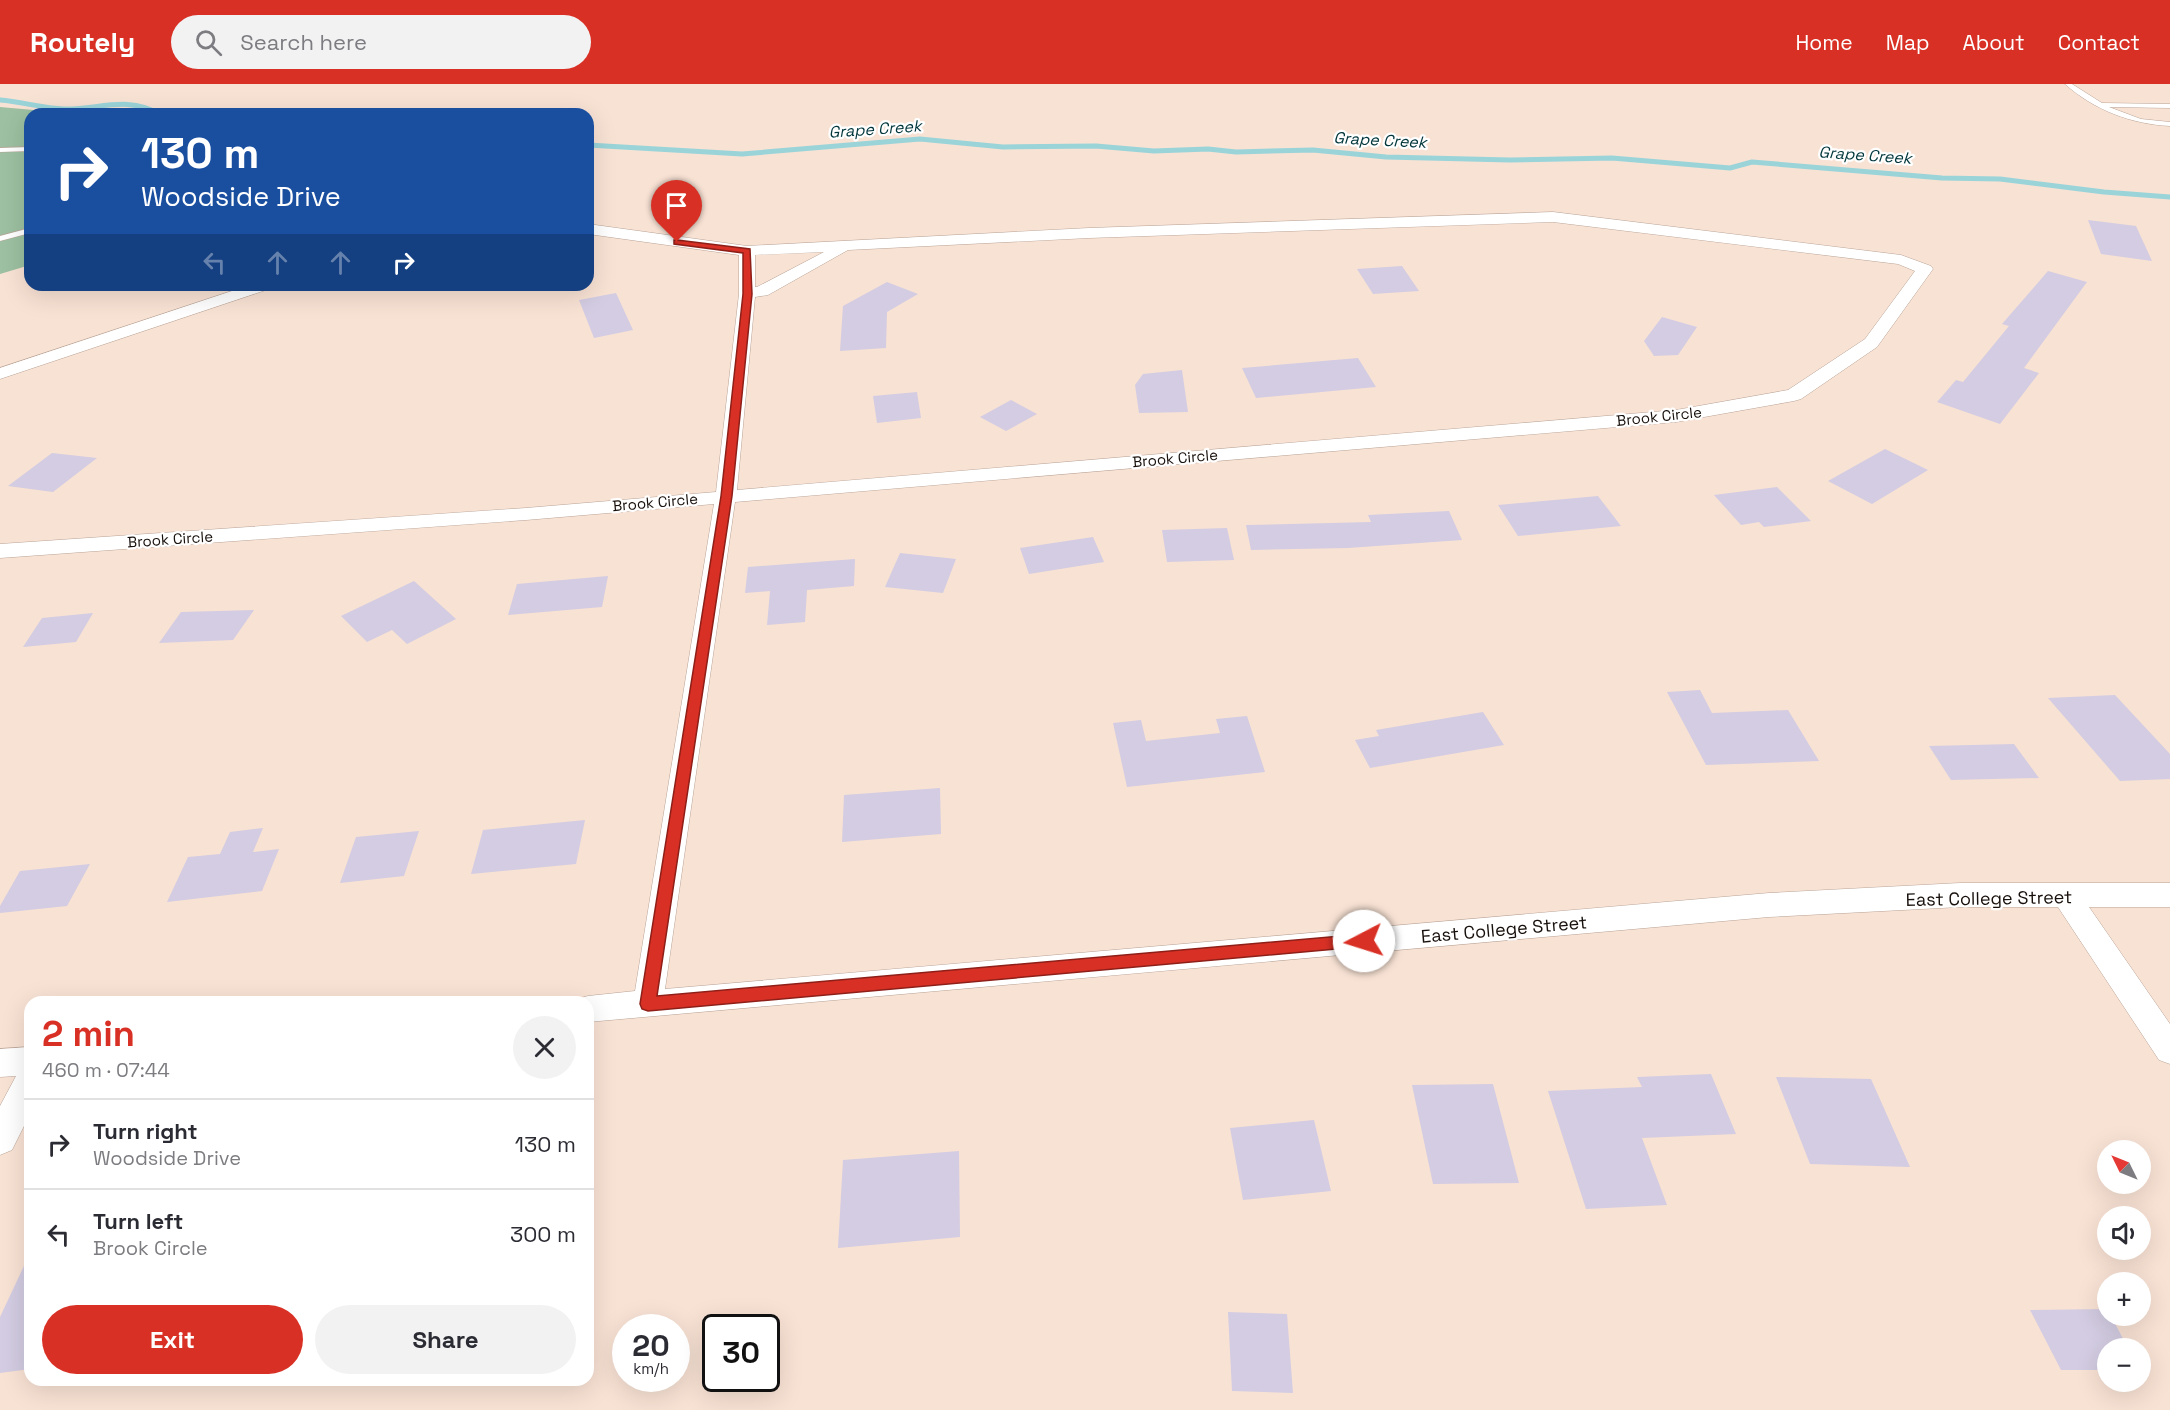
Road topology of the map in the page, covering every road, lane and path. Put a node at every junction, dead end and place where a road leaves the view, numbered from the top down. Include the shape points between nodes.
1 (2068, 84) edge
2 (2100, 105) junction
3 (2170, 106) edge
4 (2170, 124) edge
5 (24, 149) edge
6 (0, 150) edge
7 (594, 230) edge
8 (24, 232) edge
9 (0, 239) edge
10 (846, 246) junction
11 (747, 251) junction
12 (248, 291) edge
13 (747, 294) junction
14 (0, 374) edge
15 (726, 496) junction
16 (0, 551) edge
17 (2170, 895) edge
18 (2066, 896) junction
19 (648, 1004) junction
20 (594, 1008) edge
21 (2170, 1050) edge
22 (24, 1061) edge
23 (0, 1063) edge
24 (24, 1093) edge
25 (0, 1139) edge

1 - 2 lane
2 - 3 lane
2 - 4 lane via 2131,119
5 - 6 lane
7 - 11 street, Brook Circle
8 - 9 lane
10 - 11 street, Brook Circle
10 - 13 street via 762,291
10 - 15 street, Brook Circle via 1089,233 1553,217 1900,260 1925,269 1871,343 1794,395 1676,416
11 - 13 street
12 - 14 street
13 - 15 street
15 - 16 street, Brook Circle
15 - 19 street
17 - 18 street, East College Street
18 - 19 street, East College Street via 1960,895 1769,905
18 - 21 street
19 - 20 street, East College Street
22 - 23 street
24 - 25 street

